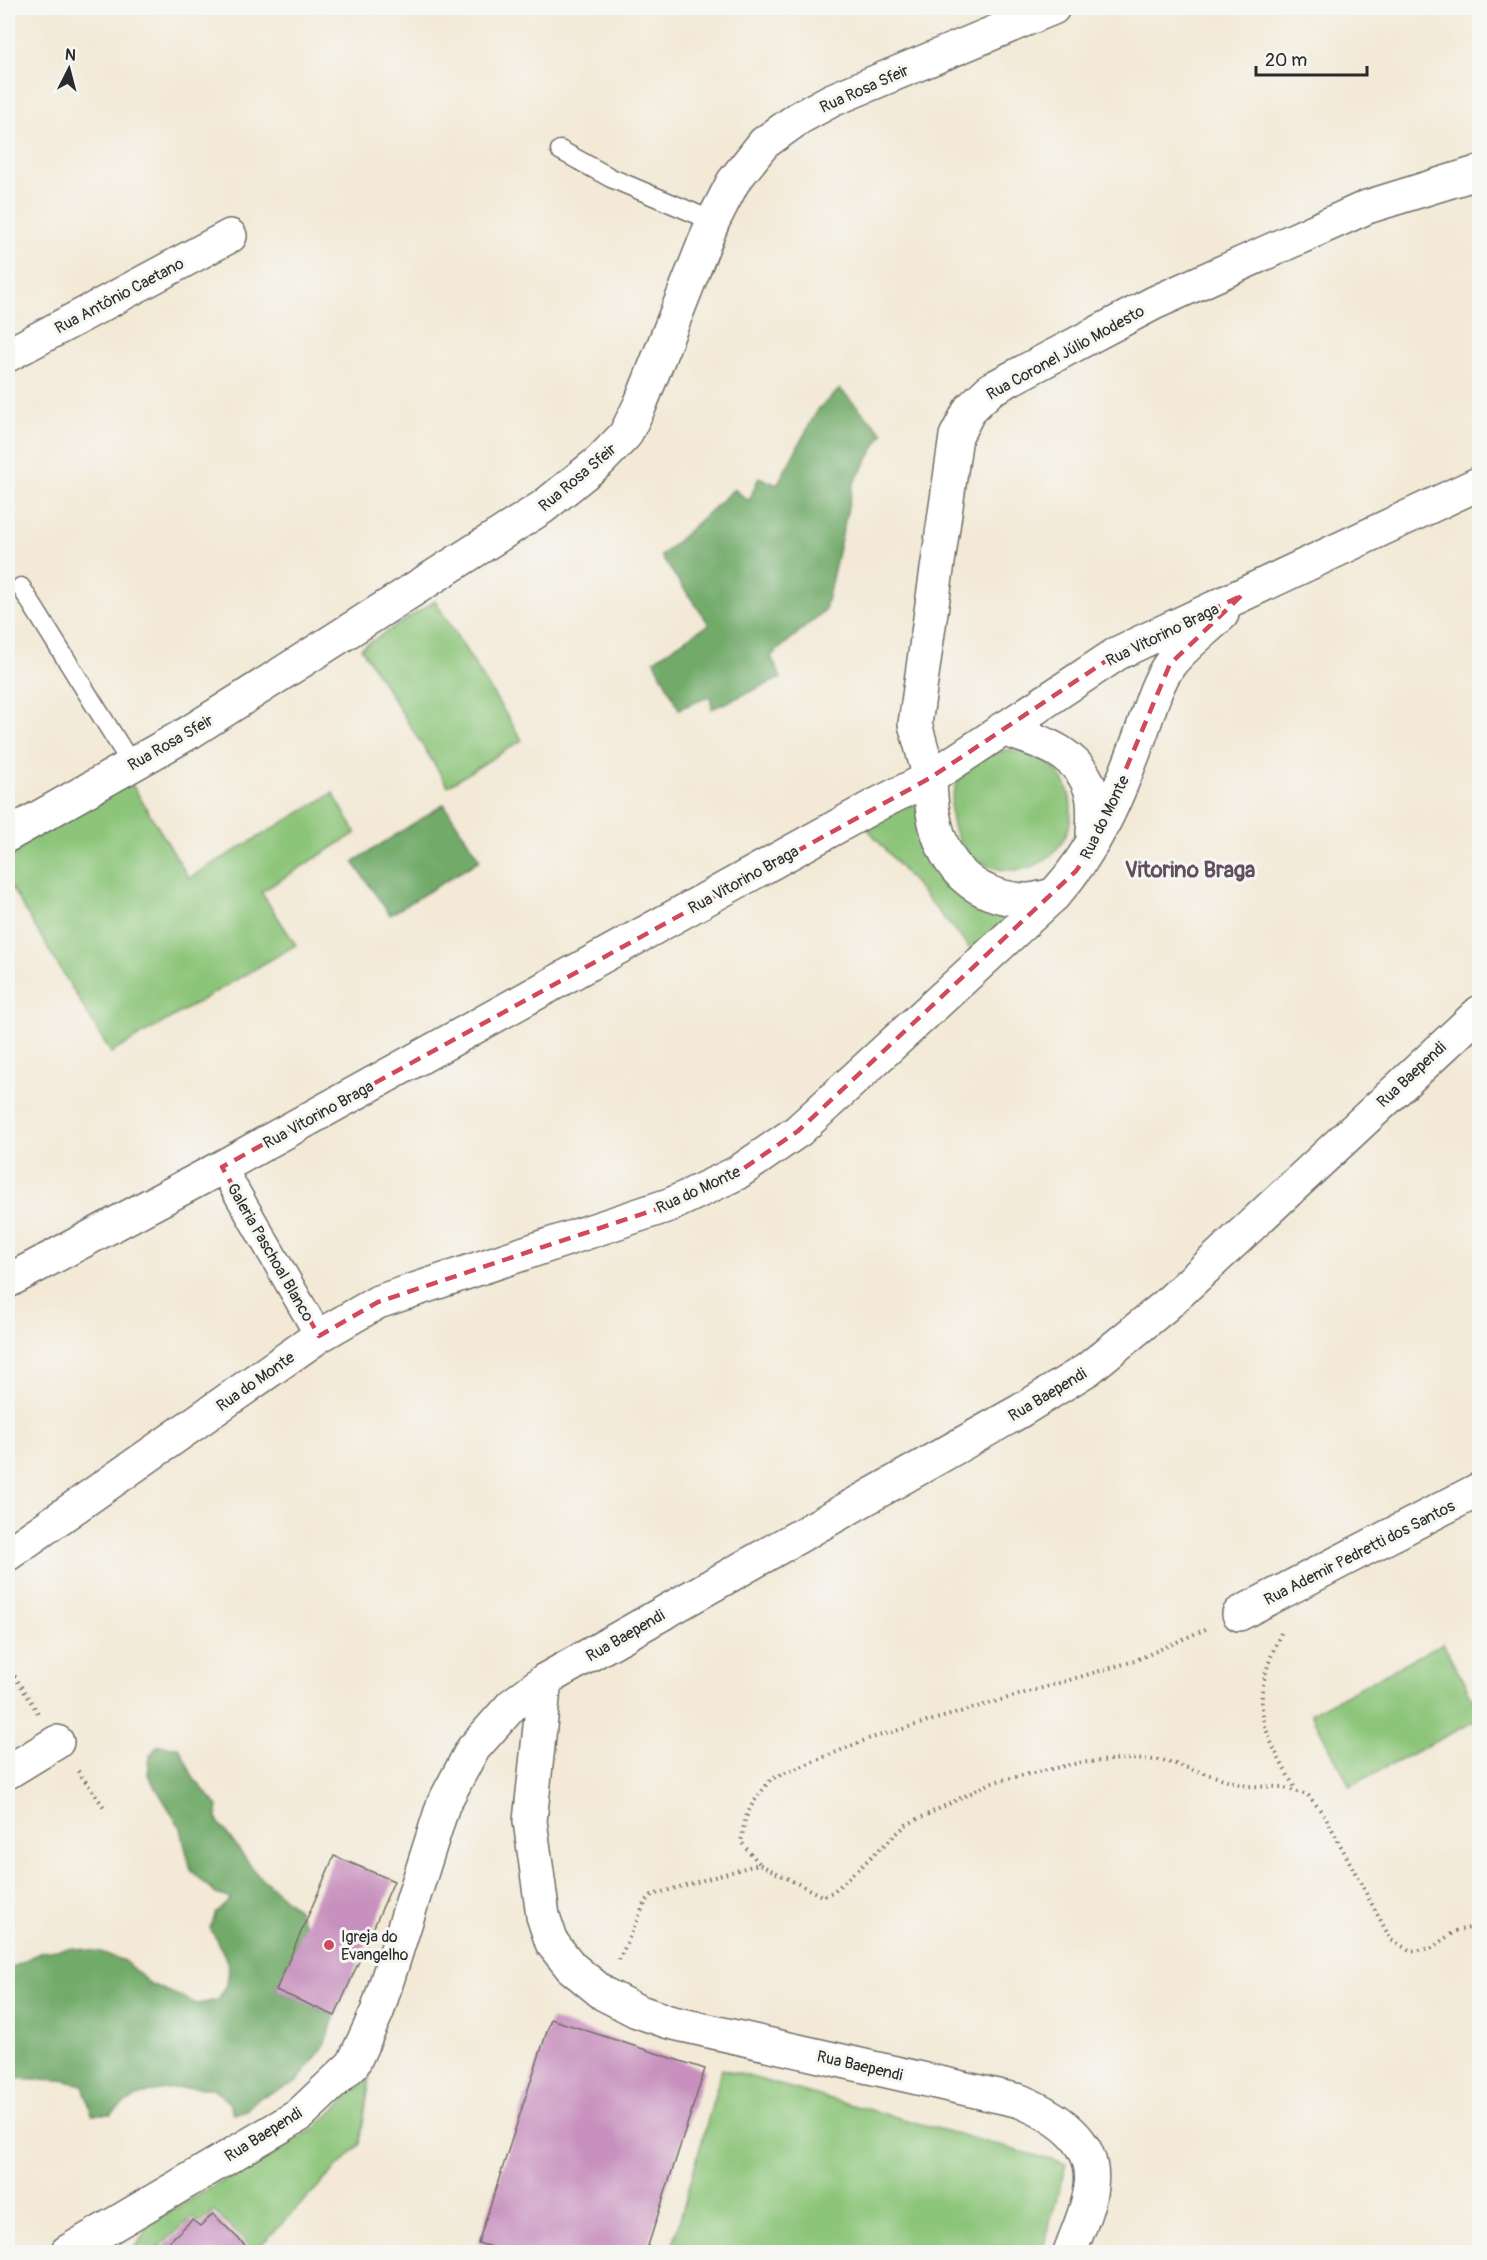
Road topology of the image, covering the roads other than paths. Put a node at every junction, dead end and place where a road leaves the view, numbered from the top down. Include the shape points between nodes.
1 (1053, 8) edge
2 (560, 150) dead end
3 (1479, 172) edge
4 (713, 220) junction
5 (230, 236) dead end
6 (8, 355) edge
7 (1479, 483) edge
8 (21, 587) dead end
9 (1241, 596) junction
10 (1002, 729) junction
11 (132, 765) junction
12 (930, 778) junction
13 (8, 835) edge
14 (1094, 845) junction
15 (1054, 895) junction
16 (1479, 1012) edge
17 (222, 1167) junction
18 (8, 1281) edge
19 (319, 1336) junction
20 (1479, 1489) edge
21 (8, 1554) edge
22 (1239, 1614) road end
23 (545, 1680) junction
24 (57, 1742) road end
25 (8, 1772) edge
26 (67, 2253) edge
27 (1070, 2253) edge

1 - 4 street, Rua Rosa Sfeir via 832,100 798,118 764,143 733,182
2 - 4 lane via 611,178
3 - 12 street, Rua Coronel Júlio Modesto via 1367,207 1154,303 991,389 969,409 956,436 915,724
4 - 11 street, Rua Rosa Sfeir via 640,405 625,435 600,461 543,507
5 - 6 street, Rua Antônio Caetano
7 - 9 street, Rua Vitorino Braga
8 - 11 lane
9 - 10 street, Rua Vitorino Braga via 1118,653
9 - 14 street, Rua do Monte via 1170,664 1154,694 1124,779
10 - 12 street, Rua Vitorino Braga
10 - 14 street via 1065,754 1081,771 1092,795
11 - 13 street, Rua Rosa Sfeir
12 - 15 street via 931,811 937,830 948,858 968,880 994,895 1024,900
12 - 17 street, Rua Vitorino Braga
14 - 15 street, Rua do Monte
15 - 19 street, Rua do Monte via 798,1131 737,1173 672,1204 378,1302
16 - 23 street, Rua Baependi via 1165,1306 1088,1370
17 - 18 street, Rua Vitorino Braga
17 - 19 street, Galeria Paschoal Blanco
19 - 21 street, Rua do Monte
20 - 22 street, Rua Ademir Pedretti dos Santos
23 - 26 street, Rua Baependi via 512,1705 472,1750 443,1805 377,2012 353,2064 298,2116
23 - 27 street, Rua Baependi via 530,1821 543,1917 552,1943 571,1967 604,1994 669,2022 1020,2101 1062,2122 1077,2139 1092,2170 1091,2188
24 - 25 street

